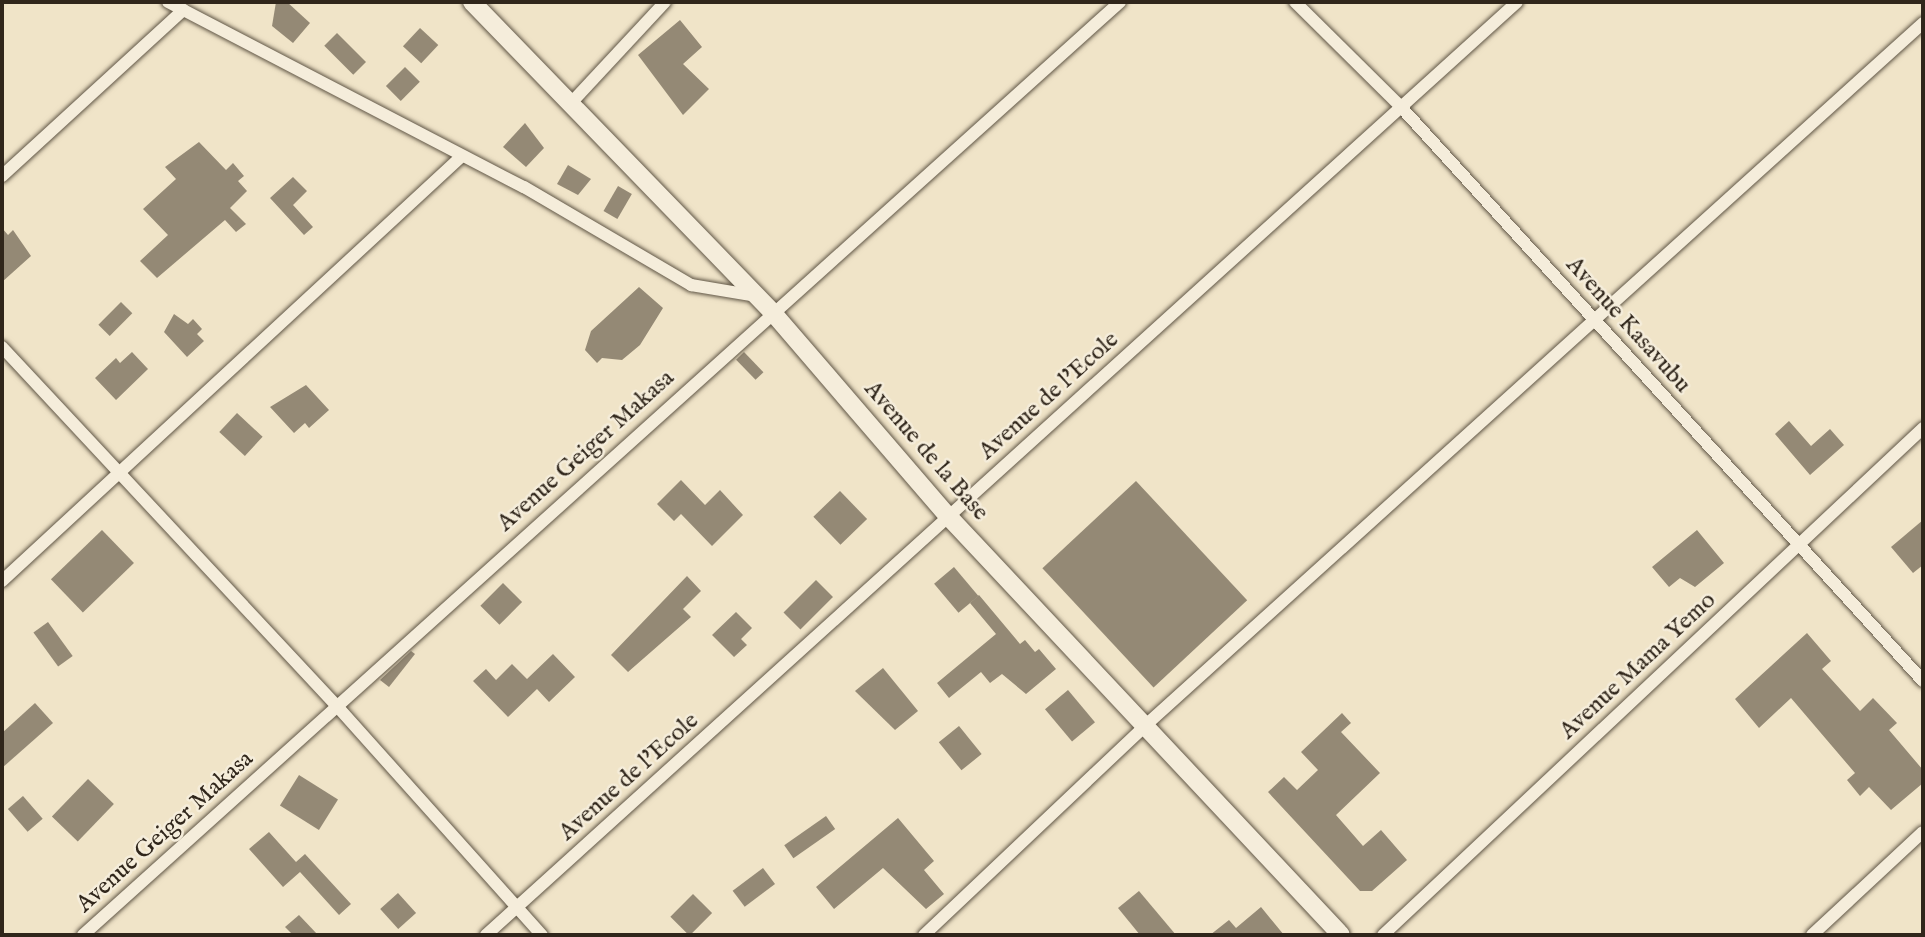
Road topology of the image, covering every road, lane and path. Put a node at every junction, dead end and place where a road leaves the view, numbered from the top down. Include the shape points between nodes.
1 (168, 2) edge
2 (472, 2) edge
3 (665, 2) edge
4 (1120, 2) edge
5 (1295, 2) edge
6 (1517, 2) edge
7 (183, 10) junction
8 (1923, 23) edge
9 (573, 101) junction
10 (1401, 107) junction
11 (462, 156) junction
12 (2, 176) edge
13 (751, 295) junction
14 (774, 314) junction
15 (1593, 318) junction
16 (2, 347) edge
17 (1923, 428) edge
18 (119, 473) junction
19 (948, 516) junction
20 (1798, 544) junction
21 (2, 581) edge
22 (1923, 681) edge
23 (336, 705) junction
24 (1147, 724) junction
25 (1923, 832) edge
26 (517, 908) junction
27 (83, 935) edge
28 (486, 935) edge
29 (542, 935) edge
30 (924, 935) edge
31 (1341, 935) edge
32 (1383, 935) edge
33 (1812, 935) edge

1 - 7 street
2 - 9 main road, Avenue de la Base
3 - 9 street
4 - 14 street, Avenue Geiger Makasa
5 - 10 street, Avenue Kasavubu
6 - 10 street, Avenue de l'Ecole
7 - 11 street
7 - 12 street
8 - 15 street
9 - 13 main road, Avenue de la Base
10 - 15 street, Avenue Kasavubu
10 - 19 street, Avenue de l'Ecole
11 - 13 street via 691,285
11 - 18 street
13 - 14 main road, Avenue de la Base
14 - 19 main road, Avenue de la Base
14 - 23 street, Avenue Geiger Makasa
15 - 20 street, Avenue Kasavubu
15 - 24 street
16 - 18 street
17 - 20 street, Avenue Mama Yemo
18 - 21 street
18 - 23 street
19 - 24 main road, Avenue de la Base
19 - 26 street, Avenue de l'Ecole
20 - 22 street, Avenue Kasavubu
20 - 32 street, Avenue Mama Yemo
23 - 26 street
23 - 27 street, Avenue Geiger Makasa
24 - 30 street
24 - 31 main road, Avenue de la Base
25 - 33 street
26 - 28 street, Avenue de l'Ecole
26 - 29 street

